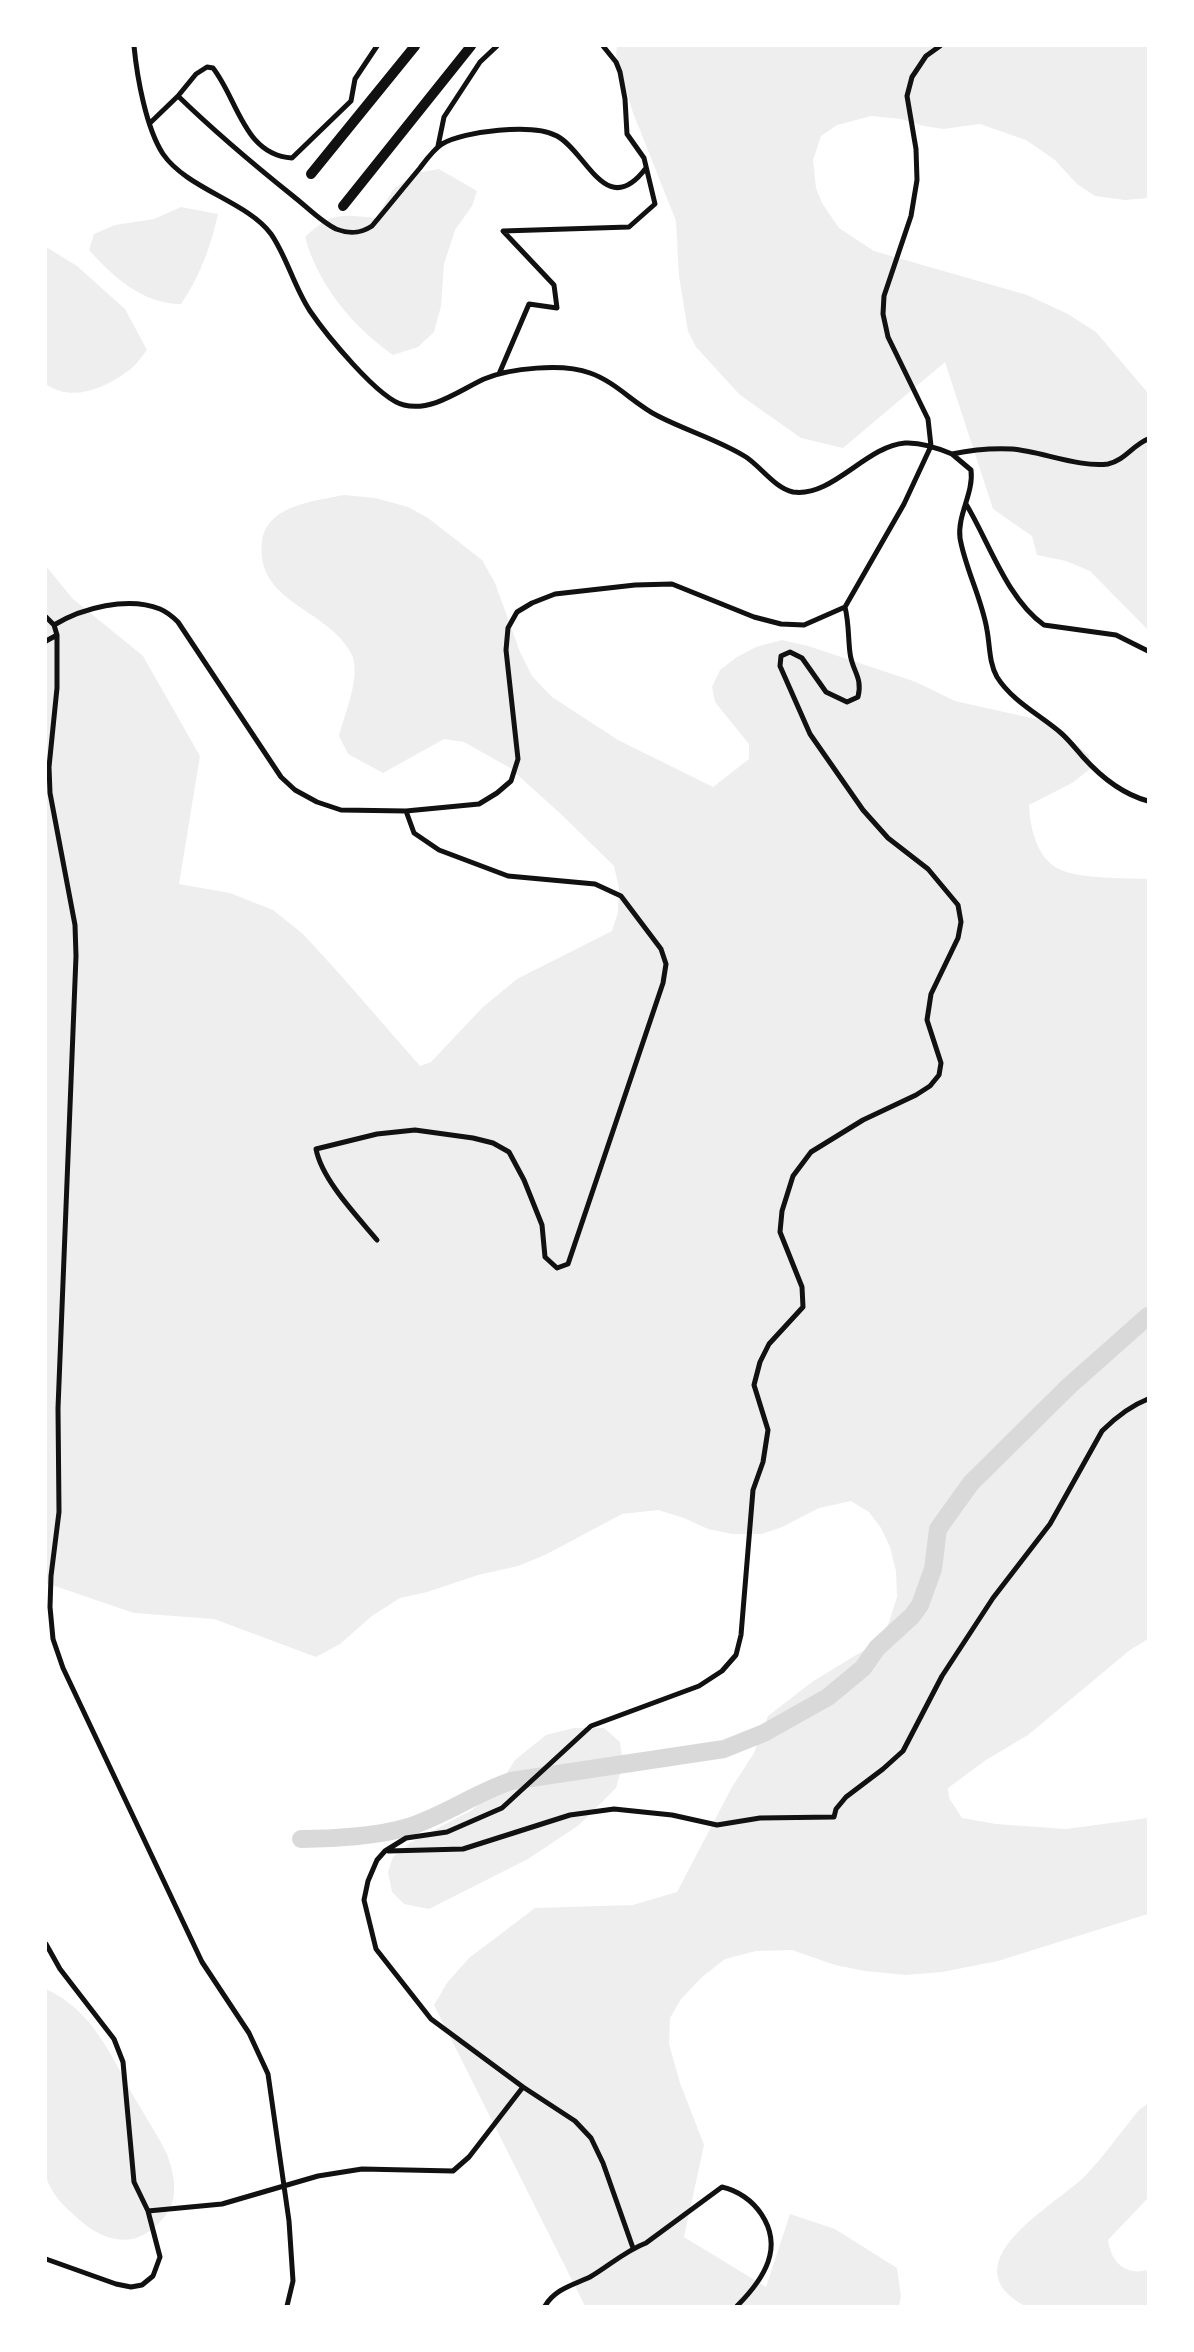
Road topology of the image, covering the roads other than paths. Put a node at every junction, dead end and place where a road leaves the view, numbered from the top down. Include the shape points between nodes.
1 (134, 46) edge
2 (377, 46) edge
3 (415, 46) edge
4 (471, 46) edge
5 (497, 46) edge
6 (603, 46) edge
7 (940, 46) edge
8 (178, 96) junction
9 (150, 123) junction
10 (438, 146) junction
11 (646, 168) junction
12 (311, 174) dead end
13 (343, 206) dead end
14 (499, 374) junction
15 (1149, 439) edge
16 (932, 446) junction
17 (952, 454) junction
18 (966, 504) junction
19 (845, 607) junction
20 (46, 617) edge
21 (54, 625) junction
22 (57, 635) junction
23 (46, 641) edge
24 (1149, 651) edge
25 (1149, 801) edge
26 (406, 811) junction
27 (377, 1240) dead end
28 (1149, 1399) edge
29 (48, 1624) edge
30 (385, 1851) junction
31 (46, 1944) edge
32 (523, 2087) junction
33 (283, 2188) junction
34 (148, 2211) junction
35 (633, 2248) junction
36 (46, 2259) edge
37 (287, 2306) edge
38 (545, 2306) edge
39 (737, 2306) edge

1 - 9 street
2 - 8 street via 355,79 351,101 292,158 281,157 253,140 213,68 196,74
3 - 12 highway
4 - 13 highway
5 - 10 street via 480,62 444,117
6 - 11 street via 620,72 627,134
7 - 16 street via 926,56 906,96 917,180 883,314 887,337 928,419
8 - 9 street
8 - 10 street via 298,200 334,228 348,233 372,226
9 - 14 street via 163,154 178,171 270,233 310,310 393,402 415,407 431,404
10 - 11 street via 454,137 541,130 559,137 593,176 612,187 626,187
11 - 14 street via 655,204 629,227 503,231 554,285 557,308 528,304
14 - 16 street via 559,368 588,372 656,415 729,447 794,492 827,484 881,450 905,443
15 - 17 street via 1108,464 1011,449
16 - 17 street
16 - 19 street
17 - 18 street via 971,470
18 - 24 street via 1026,610 1036,619 1044,625 1116,635
18 - 25 street via 960,536 998,677 1114,786
19 - 26 street via 804,625 781,624 672,584 555,594 532,603 517,612 508,628 506,650 518,759 511,781 478,804
19 - 30 street via 850,656 861,685 858,697 847,702 826,692 802,658 790,652 781,656 780,666 810,734 863,810 888,838 928,869 957,905 961,922 931,994 927,1020 942,1063 939,1075 916,1095 811,1152 793,1176 782,1211 780,1232 802,1287 803,1307 769,1344 754,1385 768,1430 753,1490 736,1655 699,1686 591,1726 502,1808 447,1832 407,1838
20 - 21 street
21 - 22 street
21 - 26 street via 71,615 123,604 163,610 178,622 281,778 295,790 341,810
22 - 23 street
22 - 29 street via 50,793 75,925 76,956 58,1408 59,1512
26 - 27 street via 414,833 439,850 508,876 595,884 621,896 661,949 666,964 568,1264 557,1268 545,1257 542,1224 509,1152 473,1138 415,1130 316,1149 325,1170
28 - 30 street via 1102,1431 1051,1524 993,1598 942,1676 903,1751 846,1797 834,1817 760,1818 717,1825 614,1809 570,1815 463,1849
29 - 33 street via 63,1668 202,1962 249,2033 268,2074
30 - 32 street via 368,1881 364,1900 376,1949 431,2019
31 - 34 street via 114,2039 123,2062 134,2182
32 - 33 street via 453,2171 362,2169
32 - 35 street via 575,2121 591,2138
33 - 34 street via 222,2204
33 - 37 street via 293,2281
34 - 36 street via 160,2257 153,2276 142,2285 116,2284
35 - 38 street via 590,2277 568,2285
35 - 39 street via 722,2187 737,2190 756,2206 768,2225 770,2242 762,2275

